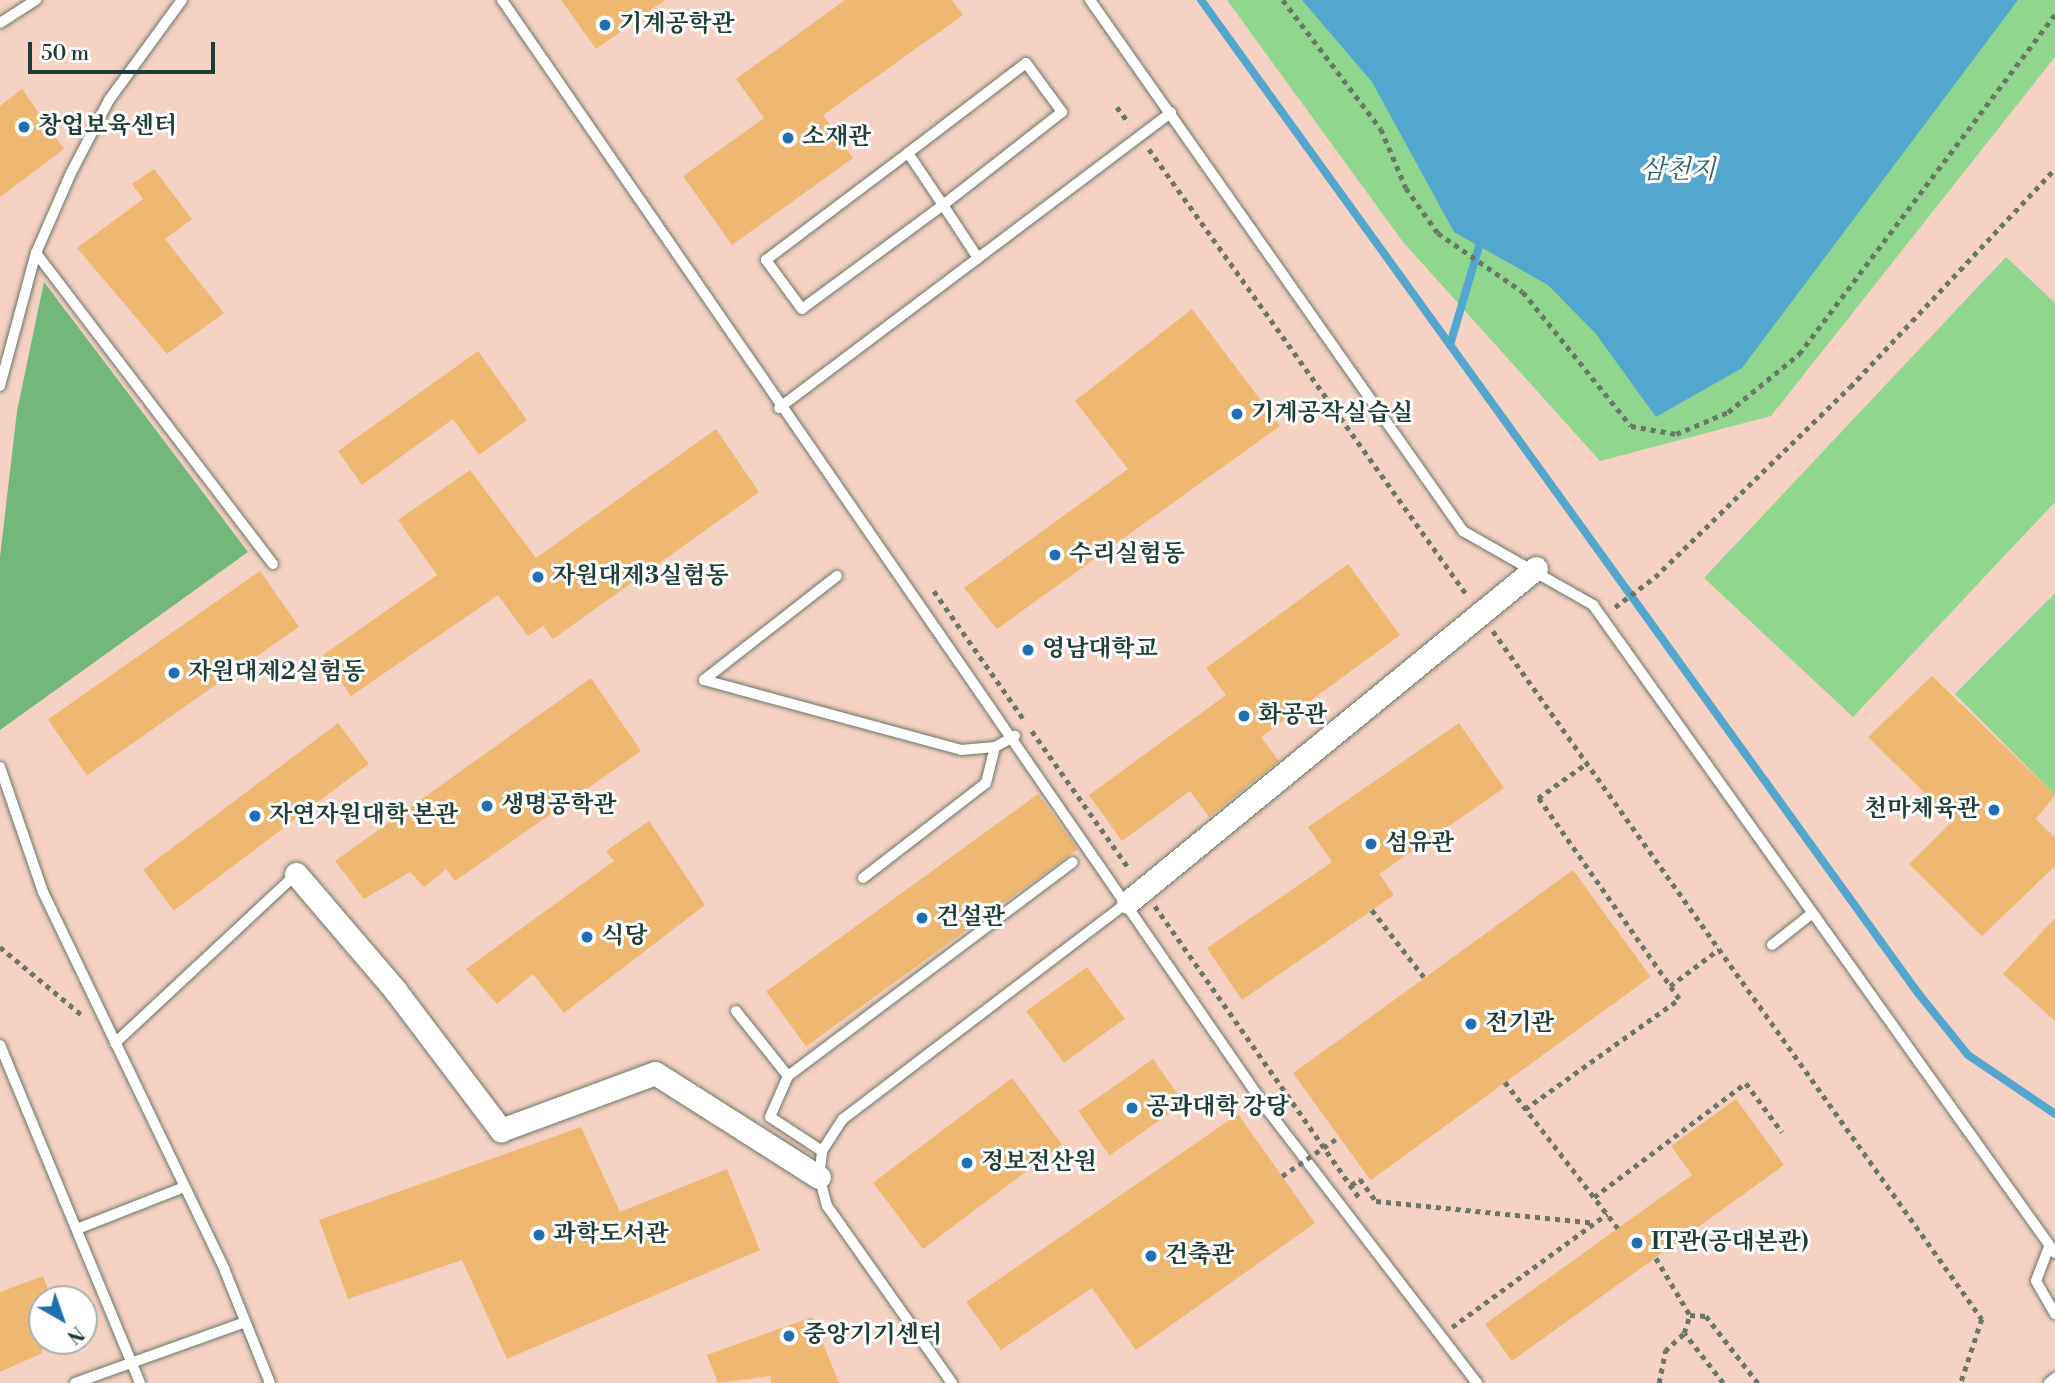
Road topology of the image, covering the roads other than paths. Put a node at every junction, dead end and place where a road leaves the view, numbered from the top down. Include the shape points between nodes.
1 (36, 0) edge
2 (182, 0) edge
3 (502, 0) edge
4 (1090, 0) edge
5 (15, 5) edge
6 (0, 23) edge
7 (1171, 113) junction
8 (908, 153) junction
9 (943, 205) junction
10 (36, 253) junction
11 (978, 258) junction
12 (0, 386) edge
13 (779, 408) junction
14 (273, 564) dead end
15 (1536, 568) junction
16 (837, 576) dead end
17 (1015, 736) junction
18 (995, 747) junction
19 (0, 767) edge
20 (1073, 862) dead end
21 (296, 874) joint
22 (863, 878) dead end
23 (1128, 902) junction
24 (1810, 915) junction
25 (1772, 944) dead end
26 (736, 1012) dead end
27 (115, 1043) junction
28 (0, 1045) edge
29 (788, 1076) junction
30 (822, 1151) junction
31 (819, 1177) junction
32 (184, 1187) junction
33 (77, 1229) junction
34 (2052, 1250) edge
35 (2055, 1314) edge
36 (245, 1322) junction
37 (132, 1361) junction
38 (2055, 1378) edge
39 (75, 1383) edge
40 (140, 1383) edge
41 (270, 1383) edge
42 (952, 1383) edge
43 (1477, 1383) edge
44 (2049, 1383) edge

1 - 5 lane
2 - 10 lane via 109,100
3 - 13 lane
4 - 7 lane
5 - 6 lane
7 - 11 lane
7 - 15 lane via 1463,531
8 - 9 lane
8 - 9 lane via 1026,63 1062,112
8 - 9 lane via 766,260 802,309
9 - 11 lane
10 - 12 lane
10 - 14 lane
11 - 13 lane
13 - 17 lane
15 - 23 street
15 - 24 lane via 1594,605
16 - 18 lane via 704,680 961,750
17 - 18 lane
17 - 23 lane
18 - 22 lane via 986,783
19 - 27 lane via 43,892
20 - 29 lane
21 - 27 lane
21 - 31 street via 395,990 500,1130 655,1073
23 - 30 lane via 843,1119
23 - 43 lane via 1269,1112
24 - 25 lane
24 - 34 lane
26 - 29 lane
27 - 32 lane
28 - 33 lane
29 - 30 lane via 770,1117
30 - 31 lane
31 - 42 lane via 827,1206
32 - 33 lane
32 - 36 lane
33 - 37 lane
34 - 35 lane via 2036,1281
36 - 37 lane
36 - 41 lane
37 - 39 lane
37 - 40 lane
38 - 44 lane

